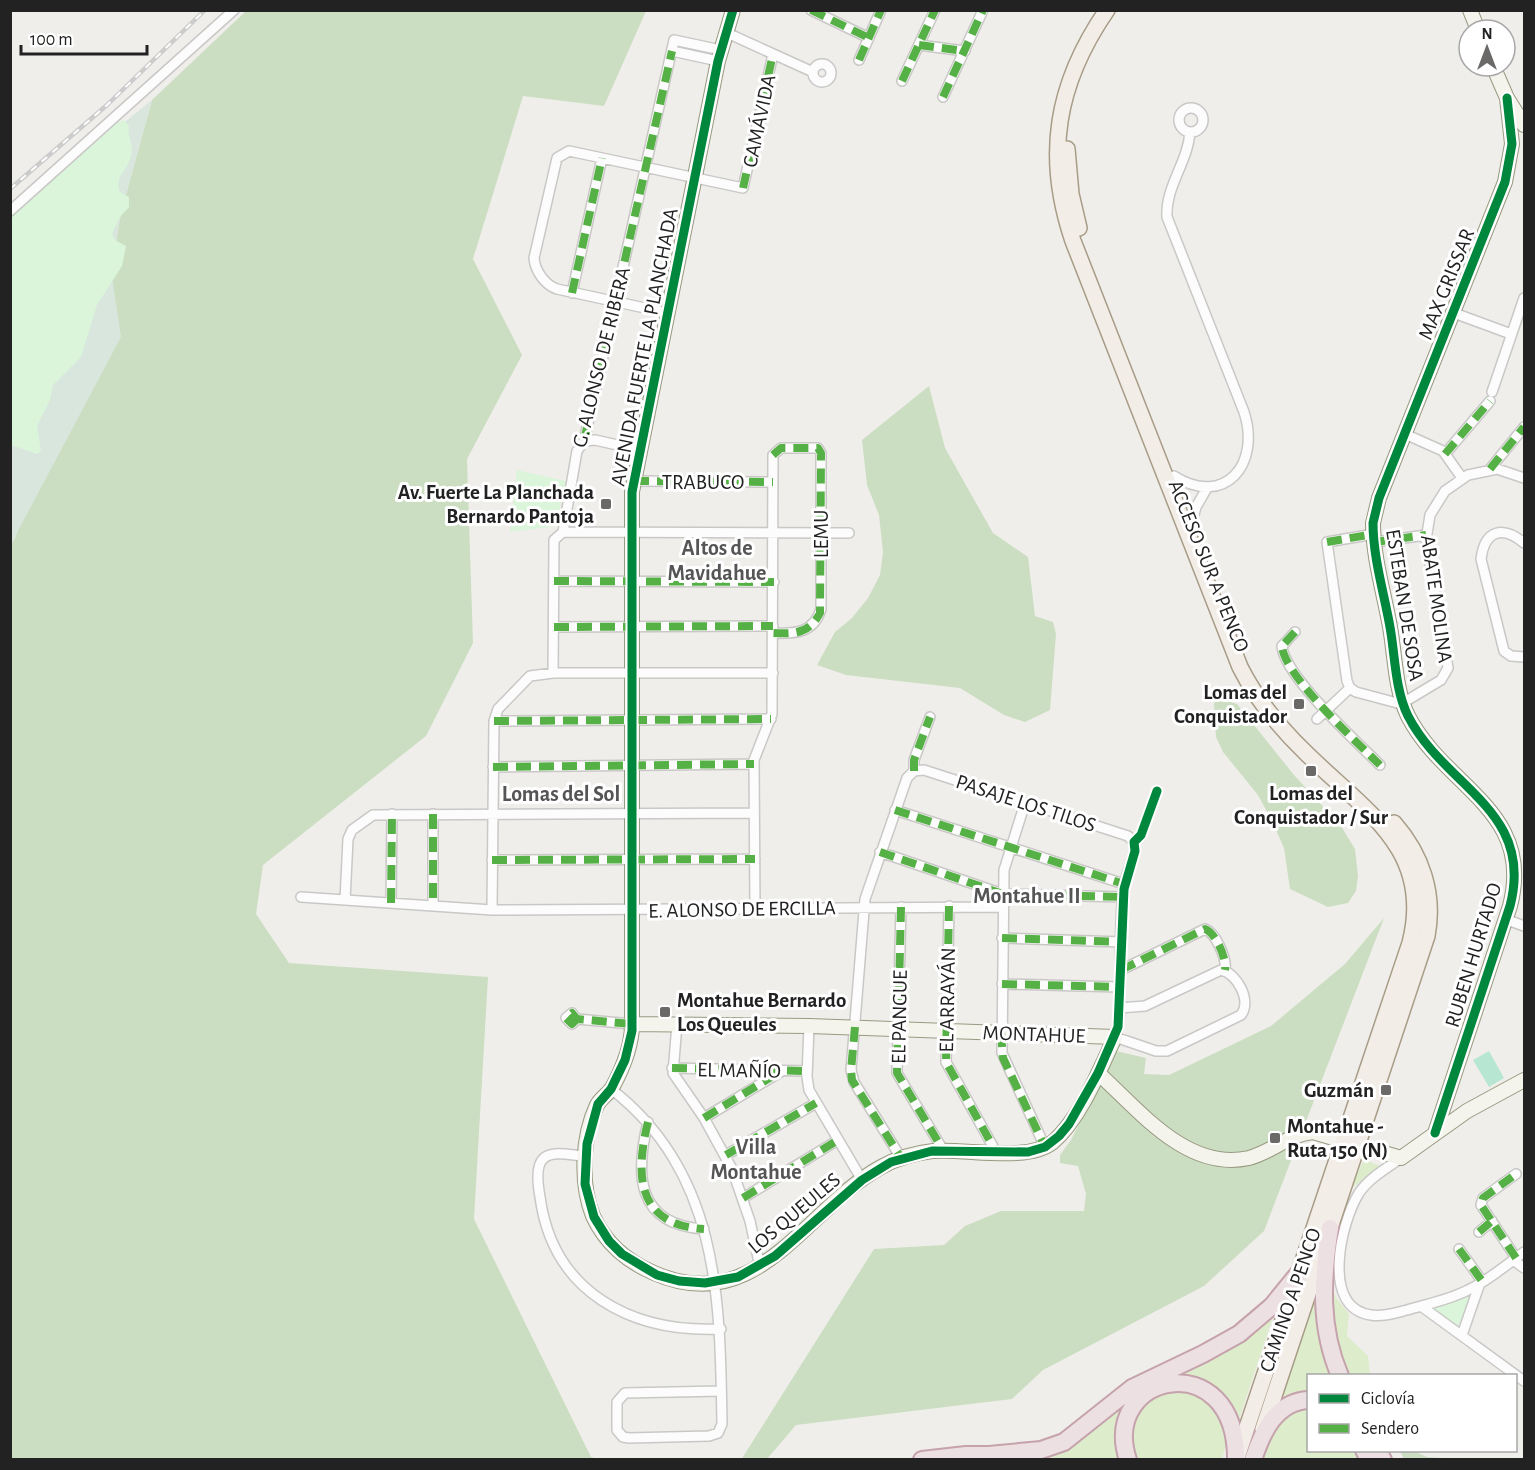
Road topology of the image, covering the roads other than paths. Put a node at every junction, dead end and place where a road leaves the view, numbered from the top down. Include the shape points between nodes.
1 (234, 10) edge
2 (733, 10) edge
3 (811, 10) edge
4 (881, 10) edge
5 (936, 10) edge
6 (983, 10) edge
7 (1107, 10) edge
8 (1119, 10) edge
9 (725, 32) junction
10 (869, 38) junction
11 (919, 45) junction
12 (965, 51) junction
13 (773, 54) junction
14 (720, 56) junction
15 (859, 60) dead end
16 (813, 72) dead end
17 (1498, 78) edge
18 (902, 81) dead end
19 (943, 97) dead end
20 (1507, 98) junction
21 (1524, 125) edge
22 (1190, 132) dead end
23 (1524, 135) edge
24 (1512, 144) junction
25 (603, 158) junction
26 (646, 168) junction
27 (695, 178) junction
28 (10, 211) edge
29 (572, 293) junction
30 (1524, 298) edge
31 (615, 302) junction
32 (1454, 312) junction
33 (668, 313) junction
34 (1511, 334) junction
35 (1524, 427) edge
36 (1405, 434) junction
37 (584, 441) junction
38 (640, 450) junction
39 (1445, 454) junction
40 (1490, 469) junction
41 (1174, 476) junction
42 (1462, 478) junction
43 (1524, 478) edge
44 (634, 481) junction
45 (772, 482) junction
46 (1207, 488) junction
47 (1192, 522) junction
48 (563, 532) junction
49 (632, 532) junction
50 (773, 532) junction
51 (821, 533) junction
52 (849, 533) dead end
53 (1426, 535) junction
54 (1374, 538) junction
55 (1524, 543) edge
56 (554, 581) junction
57 (633, 581) junction
58 (774, 582) junction
59 (554, 627) junction
60 (633, 627) junction
61 (773, 630) junction
62 (1295, 632) dead end
63 (1524, 657) edge
64 (554, 673) junction
65 (773, 673) junction
66 (632, 674) junction
67 (1350, 688) junction
68 (1403, 703) junction
69 (1326, 711) junction
70 (930, 717) dead end
71 (771, 719) junction
72 (1317, 719) dead end
73 (632, 720) junction
74 (494, 721) junction
75 (754, 764) junction
76 (1380, 765) dead end
77 (633, 766) junction
78 (493, 768) junction
79 (1451, 770) joint
80 (914, 771) junction
81 (1157, 791) dead end
82 (1025, 803) junction
83 (895, 810) junction
84 (492, 813) junction
85 (633, 813) junction
86 (754, 813) junction
87 (392, 814) junction
88 (433, 814) junction
89 (1134, 842) junction
90 (1011, 847) junction
91 (880, 852) junction
92 (633, 859) junction
93 (755, 859) junction
94 (492, 860) junction
95 (1124, 884) junction
96 (1003, 894) junction
97 (301, 897) dead end
98 (1123, 897) junction
99 (345, 900) junction
100 (391, 903) junction
101 (433, 906) junction
102 (949, 906) junction
103 (901, 907) junction
104 (1003, 907) junction
105 (864, 908) junction
106 (492, 910) junction
107 (755, 910) junction
108 (634, 911) junction
109 (1505, 919) junction
110 (1524, 926) edge
111 (1002, 938) junction
112 (1122, 942) junction
113 (1121, 970) junction
114 (1225, 970) junction
115 (1002, 984) junction
116 (1120, 987) junction
117 (1119, 1008) junction
118 (576, 1019) dead end
119 (632, 1024) junction
120 (677, 1024) junction
121 (808, 1026) junction
122 (855, 1027) junction
123 (898, 1029) junction
124 (946, 1030) junction
125 (1001, 1032) junction
126 (1115, 1037) junction
127 (672, 1068) junction
128 (783, 1071) junction
129 (807, 1071) junction
130 (1098, 1073) junction
131 (1524, 1080) edge
132 (611, 1089) junction
133 (816, 1103) junction
134 (704, 1118) junction
135 (648, 1122) junction
136 (1435, 1133) junction
137 (838, 1140) junction
138 (1351, 1142) junction
139 (1045, 1147) junction
140 (943, 1150) junction
141 (996, 1152) junction
142 (726, 1155) junction
143 (585, 1156) junction
144 (901, 1158) junction
145 (1401, 1158) junction
146 (1516, 1174) dead end
147 (862, 1180) junction
148 (743, 1198) junction
149 (1492, 1221) junction
150 (1330, 1228) junction
151 (704, 1229) junction
152 (1479, 1232) dead end
153 (1459, 1249) dead end
154 (1518, 1257) edge
155 (760, 1267) junction
156 (1524, 1268) edge
157 (1298, 1274) junction
158 (716, 1282) junction
159 (1481, 1282) junction
160 (1422, 1306) junction
161 (721, 1329) junction
162 (1462, 1335) junction
163 (1339, 1374) edge
164 (1515, 1374) edge
165 (721, 1391) junction
166 (1307, 1400) edge
167 (1260, 1437) junction
168 (989, 1455) junction
169 (922, 1460) edge
170 (1033, 1460) edge
171 (1128, 1460) edge
172 (1236, 1460) edge
173 (1253, 1460) edge

1 - 28 street
2 - 9 street, AVENIDA FUERTE LA PLANCHADA
3 - 10 street
4 - 10 street
5 - 11 street
6 - 12 street
7 - 138 main road, ACCESO SUR A PENCO via 1073,73 1059,123 1058,181 1073,241 1228,642 1247,681 1290,737 1387,829 1405,860 1414,889 1410,944
8 - 41 main road, ACCESO SUR A PENCO via 1089,61 1075,98 1067,136 1068,180 1084,242
9 - 13 street
9 - 14 street, AVENIDA FUERTE LA PLANCHADA
10 - 15 street
11 - 12 street
11 - 18 street
12 - 19 street
13 - 16 street
13 - 27 street, CAMÁVIDA via 743,188
14 - 26 street, G. ALONSO DE RIBERA via 673,46
14 - 27 street, AVENIDA FUERTE LA PLANCHADA
17 - 20 street
20 - 21 street
20 - 24 street, MAX GRISSAR
22 - 46 street via 1187,151 1168,199 1167,217 1247,427 1242,470
23 - 24 street
24 - 32 street, MAX GRISSAR via 1502,193
25 - 26 street
25 - 29 street
25 - 29 street via 569,151 555,162 534,261 548,285
26 - 27 street
26 - 31 street, G. ALONSO DE RIBERA
27 - 33 street, AVENIDA FUERTE LA PLANCHADA
29 - 31 street
30 - 34 street
31 - 33 street
31 - 37 street, G. ALONSO DE RIBERA
32 - 34 street
32 - 36 street, MAX GRISSAR
33 - 38 street, AVENIDA FUERTE LA PLANCHADA
34 - 39 street via 1491,397
35 - 40 street
36 - 39 street
36 - 54 street, ESTEBAN DE SOSA via 1377,504
37 - 38 street
37 - 48 street, G. ALONSO DE RIBERA via 577,451
38 - 44 street, AVENIDA FUERTE LA PLANCHADA
39 - 42 street
40 - 42 street, ABATE MOLINA
40 - 43 street, ABATE MOLINA via 1511,471
41 - 46 street
41 - 47 main road, ACCESO SUR A PENCO
42 - 53 street, ABATE MOLINA via 1436,503
44 - 45 street, TRABUCO
44 - 49 street, AVENIDA FUERTE LA PLANCHADA
45 - 50 street
45 - 51 street, LEMU via 772,455 781,448 821,450
46 - 47 street
47 - 138 main road, ACCESO SUR A PENCO via 1242,652 1262,686 1295,728 1398,828 1427,883 1430,910 1424,946
48 - 49 street
48 - 56 street, G. ALONSO DE RIBERA via 554,540
49 - 50 street
49 - 57 street, AVENIDA FUERTE LA PLANCHADA
50 - 51 street
50 - 58 street
51 - 52 street
51 - 61 street, LEMU via 820,613 801,633
53 - 54 street
53 - 68 street, ABATE MOLINA via 1448,668 1441,680
54 - 67 street via 1327,542
54 - 68 street, ESTEBAN DE SOSA
55 - 63 street via 1509,532 1496,533 1485,544 1481,559 1504,651 1511,657
56 - 57 street
56 - 59 street, G. ALONSO DE RIBERA
57 - 58 street
57 - 60 street, AVENIDA FUERTE LA PLANCHADA
58 - 61 street
59 - 60 street, LEMU
59 - 64 street, G. ALONSO DE RIBERA
60 - 61 street, LEMU
60 - 66 street, AVENIDA FUERTE LA PLANCHADA
61 - 65 street
62 - 69 street via 1283,644 1283,653
64 - 66 street
64 - 74 street via 530,676 498,709
65 - 66 street
65 - 71 street
66 - 73 street, AVENIDA FUERTE LA PLANCHADA
67 - 68 street
67 - 69 street
68 - 79 street, ESTEBAN DE SOSA via 1421,737
69 - 72 street
69 - 76 street
70 - 80 street via 914,760
71 - 73 street
71 - 75 street
73 - 74 street
73 - 77 street, AVENIDA FUERTE LA PLANCHADA
74 - 78 street
75 - 77 street
75 - 86 street
77 - 78 street
77 - 85 street, AVENIDA FUERTE LA PLANCHADA
78 - 84 street
79 - 109 street, RUBEN HURTADO via 1492,810 1511,842 1515,878
80 - 82 street, PASAJE LOS TILOS via 924,770
80 - 83 street via 907,778
81 - 89 street via 1141,835
82 - 89 street, PASAJE LOS TILOS via 1128,836
82 - 90 street
83 - 90 street
83 - 91 street
84 - 85 street
84 - 88 street
84 - 94 street
85 - 86 street
85 - 92 street, AVENIDA FUERTE LA PLANCHADA
86 - 93 street
87 - 88 street
87 - 99 street via 369,816 350,832
87 - 100 street
88 - 101 street
89 - 95 street via 1135,851
90 - 95 street
90 - 96 street via 1004,870
91 - 96 street
91 - 105 street
92 - 93 street
92 - 94 street
92 - 108 street, AVENIDA FUERTE LA PLANCHADA
93 - 107 street
94 - 106 street
95 - 98 street
96 - 98 street
96 - 104 street
97 - 99 street, E. ALONSO DE ERCILLA
98 - 112 street
99 - 100 street, E. ALONSO DE ERCILLA
100 - 101 street, E. ALONSO DE ERCILLA
101 - 106 street, E. ALONSO DE ERCILLA
102 - 103 street, E. ALONSO DE ERCILLA
102 - 104 street, E. ALONSO DE ERCILLA
102 - 124 street, EL ARRAYÁN
103 - 105 street, E. ALONSO DE ERCILLA
103 - 123 street, EL PANGUE
104 - 111 street
105 - 107 street, E. ALONSO DE ERCILLA
105 - 122 street
106 - 108 street, E. ALONSO DE ERCILLA
107 - 108 street, E. ALONSO DE ERCILLA
108 - 119 street, LOS QUEULES
109 - 110 street
109 - 136 street, RUBEN HURTADO
111 - 112 street
111 - 115 street
112 - 113 street
113 - 114 street via 1205,929 1212,934 1225,960
113 - 116 street
114 - 117 street via 1145,1006
114 - 126 street via 1233,975 1245,999 1241,1015 1167,1051
115 - 116 street
115 - 125 street
116 - 117 street
117 - 126 street
118 - 119 street
119 - 120 street, MONTAHUE
119 - 132 street, LOS QUEULES via 629,1051
120 - 121 street, MONTAHUE
120 - 127 street
121 - 122 street, MONTAHUE
121 - 129 street
122 - 123 street, MONTAHUE
122 - 144 street via 852,1080
123 - 124 street, MONTAHUE
123 - 140 street, EL PANGUE via 899,1078
124 - 125 street, MONTAHUE
124 - 141 street, EL ARRAYÁN via 947,1066
125 - 126 street, MONTAHUE
125 - 139 street via 1003,1058
126 - 130 street, MONTAHUE
127 - 128 street, EL MAÑÍO
127 - 134 street
128 - 129 street, EL MAÑÍO
128 - 134 street
129 - 133 street via 809,1090
130 - 138 street, MONTAHUE via 1163,1132 1203,1156 1219,1160 1246,1158 1306,1132 1320,1132
130 - 139 street via 1069,1124
131 - 136 street via 1481,1102
132 - 135 street
132 - 143 street, LOS QUEULES via 598,1104
133 - 137 street
133 - 142 street
134 - 142 street
135 - 151 street via 678,1168
135 - 151 street via 640,1167 647,1199 670,1221
136 - 145 street
137 - 147 street
137 - 148 street
138 - 145 street, MONTAHUE
138 - 150 main road, CAMINO A PENCO
138 - 157 main road, CAMINO A PENCO
139 - 141 street, LOS QUEULES via 1028,1152
140 - 141 street, LOS QUEULES
140 - 144 street, LOS QUEULES
142 - 148 street
143 - 158 street, LOS QUEULES via 585,1184 592,1212 615,1248 637,1265 664,1277
143 - 161 street via 549,1155 539,1168 544,1218 569,1268 600,1299 638,1320 674,1329
144 - 147 street, LOS QUEULES
145 - 160 street via 1360,1192 1346,1230 1339,1279 1348,1302 1361,1313 1383,1316
146 - 149 street via 1483,1198 1481,1205
147 - 155 street, LOS QUEULES
148 - 155 street
149 - 152 street
149 - 154 street
150 - 163 highway via 1323,1311
150 - 167 main road, CAMINO A PENCO
151 - 158 street
153 - 159 street
154 - 156 street
154 - 159 street
155 - 158 street, LOS QUEULES
157 - 168 highway via 1272,1306 1245,1330 1132,1388 1070,1438 1041,1450
157 - 172 main road, CAMINO A PENCO
158 - 161 street
159 - 160 street via 1453,1297
159 - 162 street
160 - 162 street
161 - 165 street
162 - 164 street
165 - 165 street via 722,1424 718,1433 626,1438 617,1430 616,1405 620,1396
166 - 167 highway via 1283,1409
167 - 173 highway, CAMINO A PENCO
168 - 169 highway
168 - 170 highway
171 - 172 highway via 1124,1428 1133,1405 1149,1391 1175,1383 1204,1389 1223,1404 1233,1424

